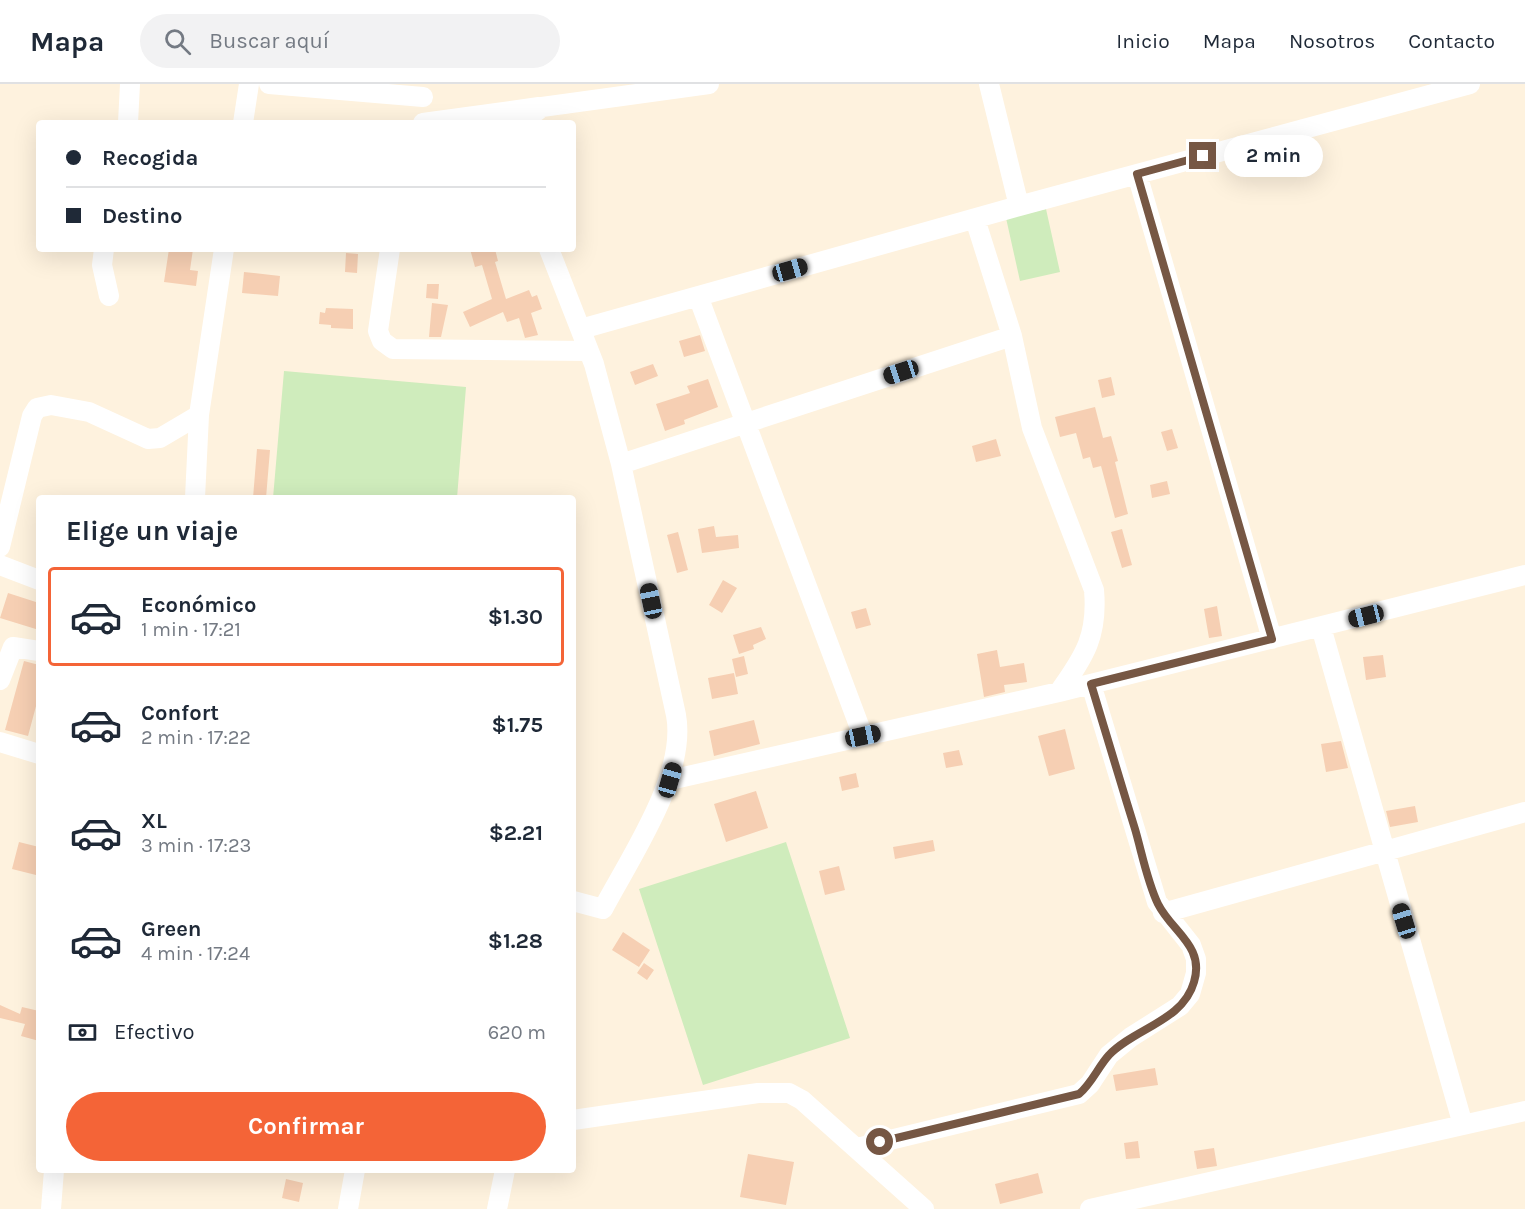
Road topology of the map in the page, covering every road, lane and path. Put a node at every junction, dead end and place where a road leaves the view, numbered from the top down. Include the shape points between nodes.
1 (130, 84) edge
2 (249, 84) edge
3 (269, 84) edge
4 (709, 84) edge
5 (989, 84) edge
6 (1470, 84) edge
7 (423, 90) edge
8 (543, 107) junction
9 (129, 120) edge
10 (243, 120) edge
11 (411, 120) edge
12 (446, 120) edge
13 (525, 120) edge
14 (1137, 174) junction
15 (1019, 206) junction
16 (975, 219) junction
17 (104, 252) edge
18 (224, 252) edge
19 (390, 252) edge
20 (550, 252) edge
21 (109, 296) dead end
22 (698, 296) junction
23 (581, 329) junction
24 (1012, 336) junction
25 (589, 351) junction
26 (199, 415) junction
27 (745, 423) junction
28 (621, 464) junction
29 (195, 495) edge
30 (0, 547) edge
31 (0, 565) edge
32 (1525, 575) edge
33 (36, 579) edge
34 (1321, 627) junction
35 (1272, 639) junction
36 (36, 651) edge
37 (0, 680) edge
38 (1091, 684) junction
39 (1059, 692) junction
40 (863, 736) junction
41 (0, 742) edge
42 (36, 753) edge
43 (670, 780) junction
44 (1525, 812) edge
45 (1384, 852) junction
46 (576, 902) edge
47 (1163, 913) junction
48 (1525, 1111) edge
49 (576, 1120) edge
50 (1463, 1125) junction
51 (857, 1148) junction
52 (54, 1173) edge
53 (354, 1173) edge
54 (504, 1173) edge
55 (51, 1209) edge
56 (348, 1209) edge
57 (497, 1209) edge
58 (924, 1209) edge
59 (1090, 1209) edge

1 - 9 street
2 - 10 street
3 - 7 street
4 - 8 street
5 - 15 street
6 - 14 street
7 - 11 street
8 - 12 street
8 - 13 street
14 - 15 street
14 - 35 street
15 - 16 street
16 - 22 street
16 - 24 street
17 - 21 street via 102,265
18 - 26 street
19 - 25 street via 378,332 393,349
20 - 23 street
22 - 23 street
22 - 27 street
23 - 25 street
24 - 27 street
24 - 39 street via 1032,428 1094,590 1092,638 1081,662
25 - 28 street
26 - 29 street
26 - 30 street via 160,438 148,439 89,412 51,405 37,408
27 - 28 street
27 - 40 street
28 - 43 street via 678,724 679,741
31 - 33 street
32 - 34 street
34 - 35 street
34 - 45 street
35 - 38 street
36 - 37 street via 14,647
38 - 39 street
38 - 47 street
39 - 40 street
40 - 43 street
41 - 42 street
43 - 46 street via 603,909
44 - 45 street
45 - 47 street
45 - 50 street
47 - 51 street via 1194,951 1197,973 1190,994 1172,1014 1131,1037 1109,1055 1079,1094
48 - 50 street
49 - 51 street via 776,1091 802,1101
50 - 59 street
51 - 58 street
52 - 55 street
53 - 56 street
54 - 57 street

